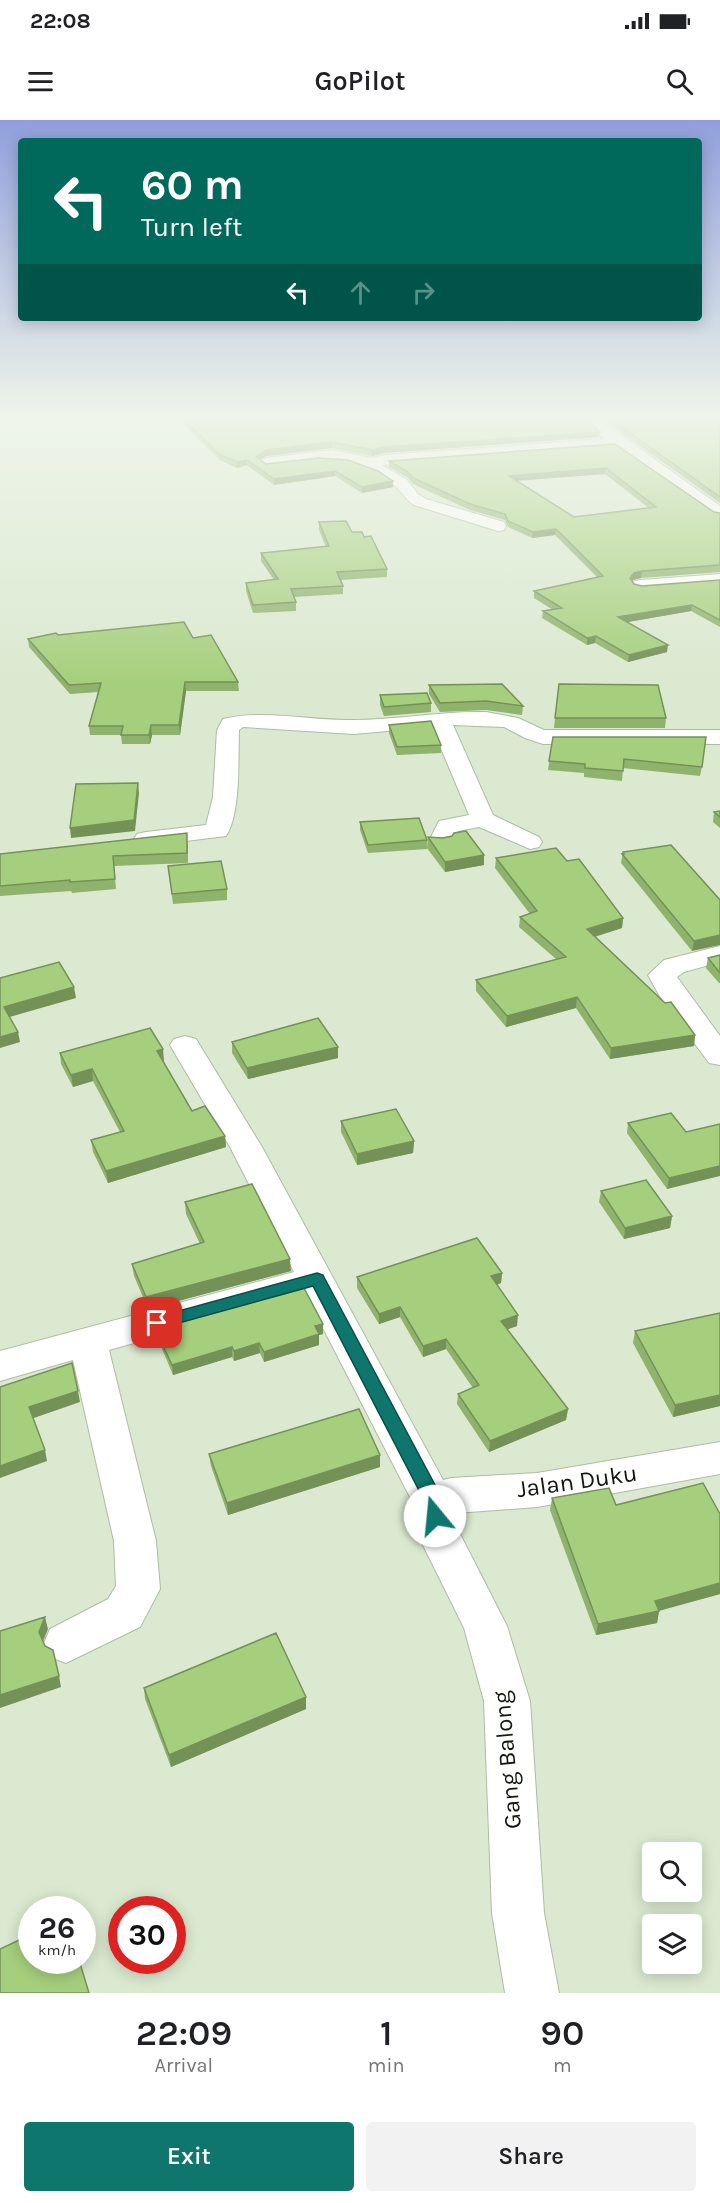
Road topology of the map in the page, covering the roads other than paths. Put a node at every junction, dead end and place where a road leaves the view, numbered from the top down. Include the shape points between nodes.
1 (431, 505) edge
2 (498, 526) dead end
3 (720, 579) edge
4 (641, 585) edge
5 (440, 719) junction
6 (720, 737) edge
7 (483, 819) junction
8 (442, 839) edge
9 (126, 842) edge
10 (530, 842) dead end
11 (720, 954) edge
12 (185, 1045) dead end
13 (720, 1056) edge
14 (317, 1279) junction
15 (88, 1342) junction
16 (0, 1366) edge
17 (720, 1458) edge
18 (435, 1504) junction
19 (66, 1643) dead end
20 (532, 1993) edge

1 - 2 street
3 - 4 street
5 - 6 street via 507,721 543,737
5 - 7 street
5 - 9 street via 354,727 243,721 231,724 225,797 217,831
7 - 8 street via 448,826
7 - 10 street
11 - 13 street via 674,966 662,975
12 - 14 street via 246,1147
14 - 15 street
14 - 18 street
15 - 16 street
15 - 19 street via 135,1541 138,1589 124,1613
17 - 18 street, Jalan Duku via 537,1490 451,1495
18 - 20 street, Gang Balong via 436,1529 485,1626 507,1701 518,1913

